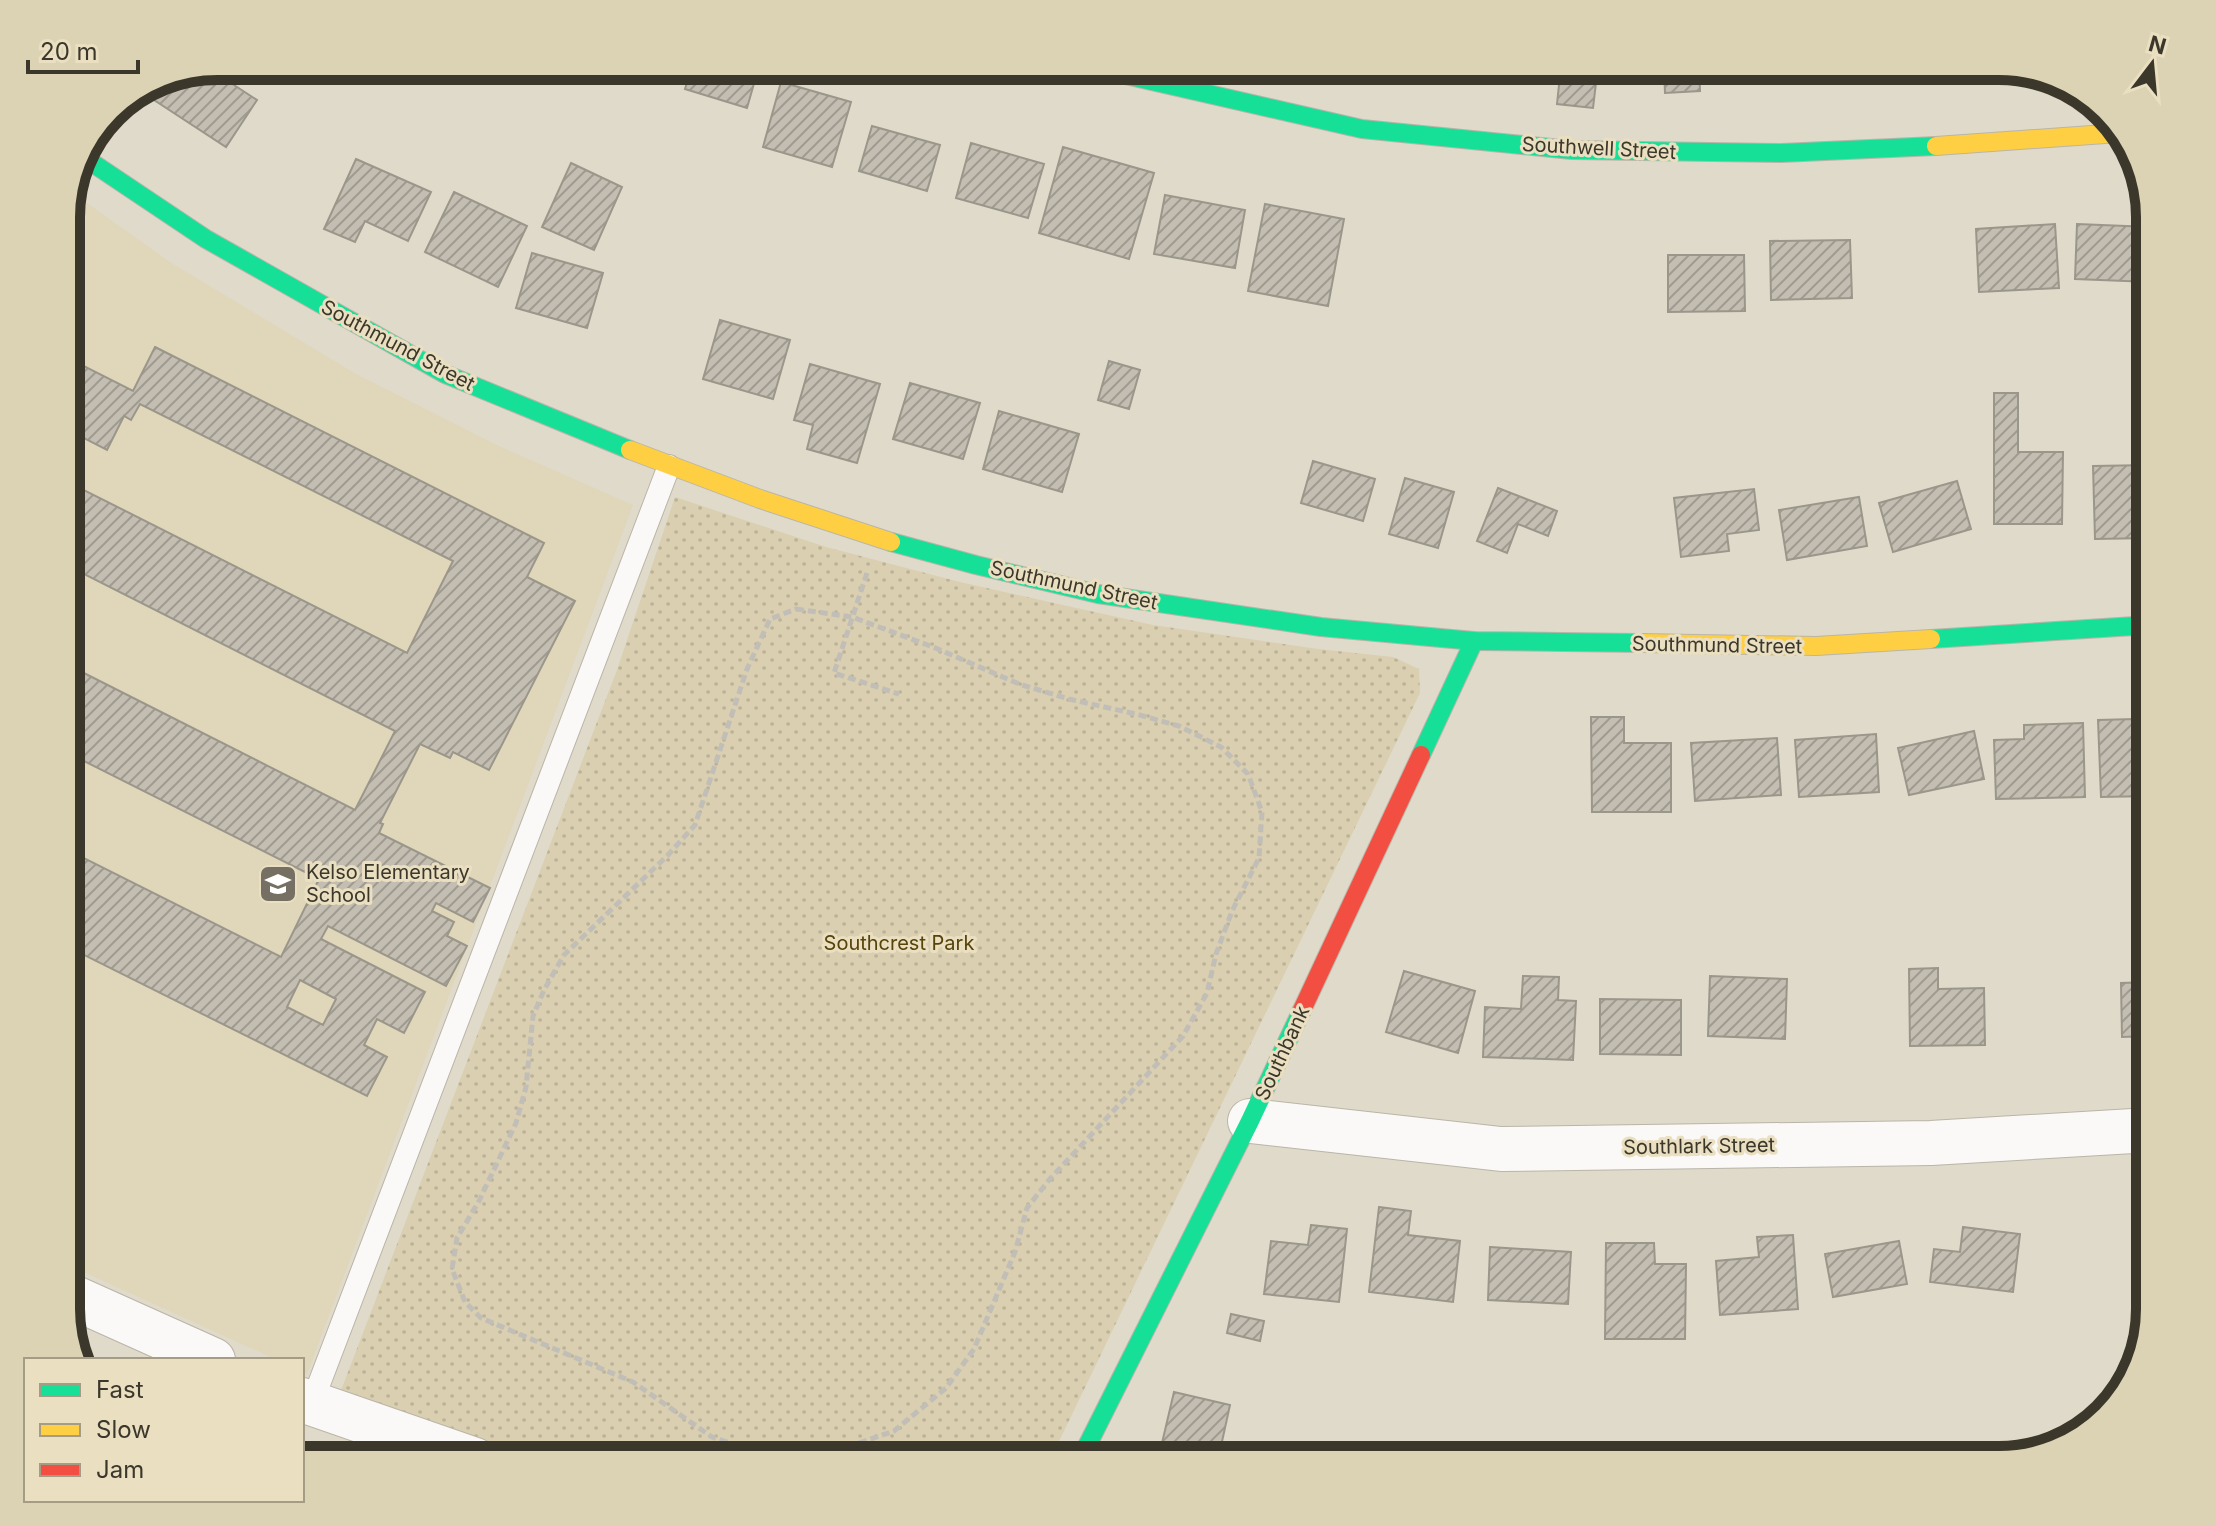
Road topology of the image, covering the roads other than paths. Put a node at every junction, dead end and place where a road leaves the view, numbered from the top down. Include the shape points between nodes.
1 (1147, 80) edge
2 (2107, 134) edge
3 (92, 162) edge
4 (669, 466) junction
5 (2136, 626) edge
6 (1474, 641) junction
7 (1250, 1121) junction
8 (2136, 1131) edge
9 (80, 1300) edge
10 (209, 1358) edge
11 (307, 1402) edge
12 (434, 1446) edge
13 (1087, 1446) edge

1 - 2 street, Southwell Street via 1362,129 1572,150 1781,153
3 - 4 street, Southmund Street via 206,239 445,374
4 - 6 street, Southmund Street via 878,538 1098,594 1321,627
4 - 11 lane
5 - 6 street, Southmund Street via 1816,646
6 - 7 street, Southbank
7 - 8 street, Southlark Street via 1501,1149 1931,1143
7 - 13 street, Southbank
9 - 10 street
11 - 12 street

